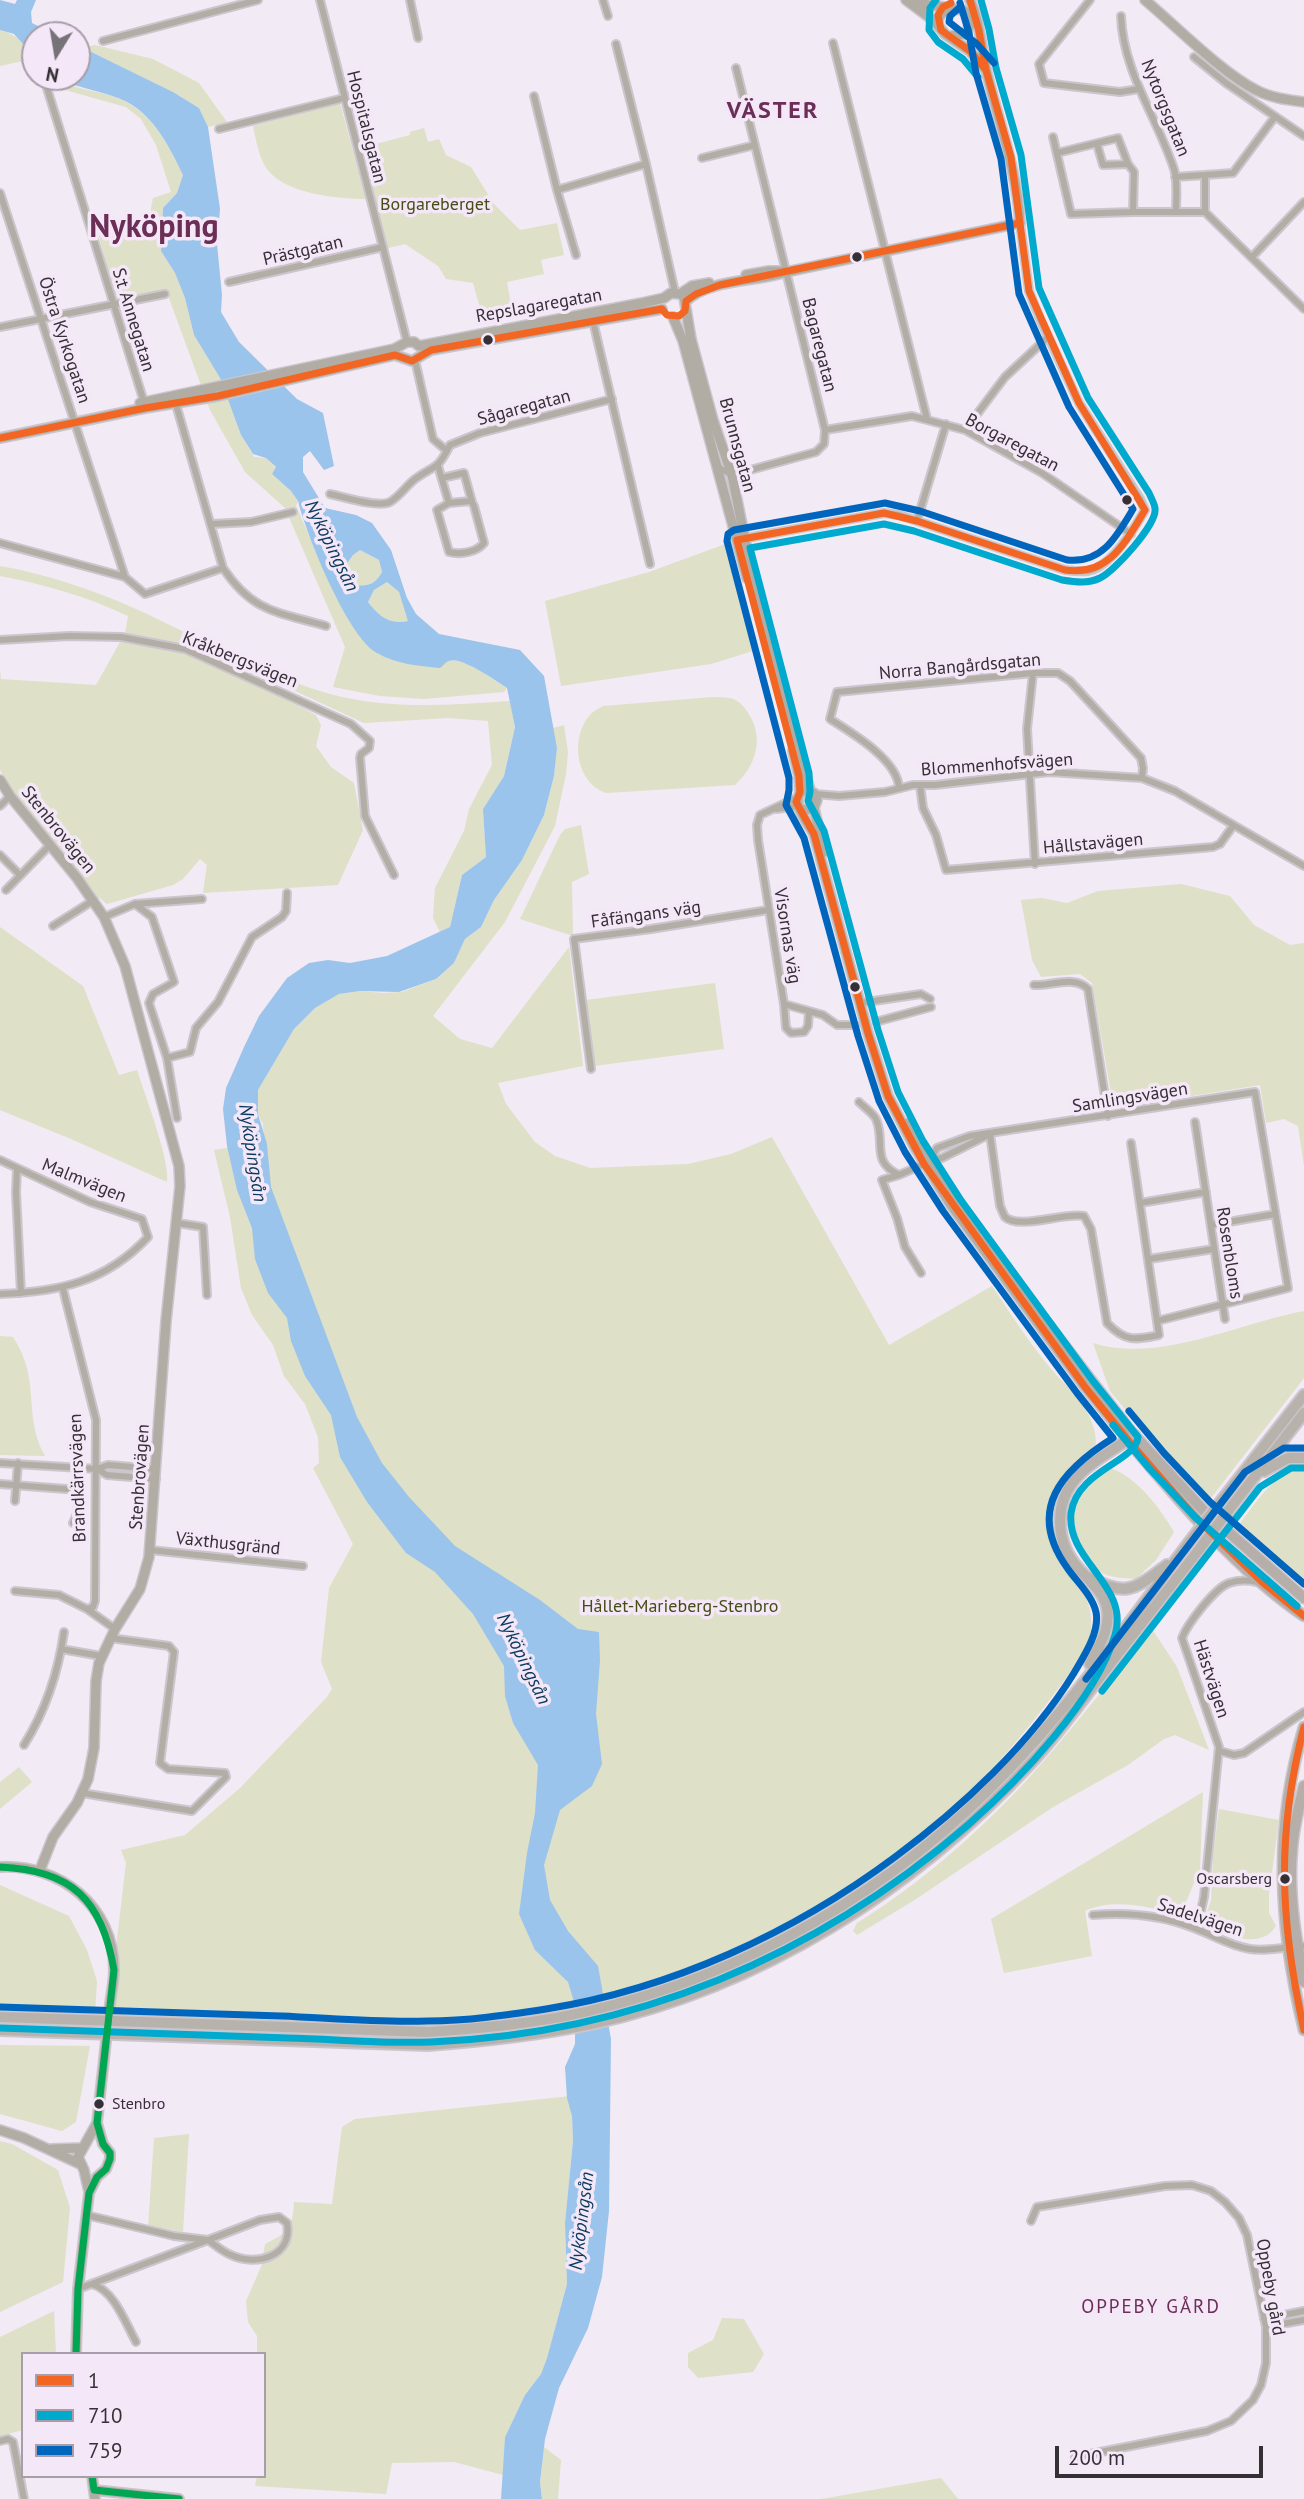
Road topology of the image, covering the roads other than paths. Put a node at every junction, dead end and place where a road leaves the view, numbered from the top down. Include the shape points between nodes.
1 (258, 0) edge
2 (320, 0) edge
3 (410, 0) edge
4 (603, 0) edge
5 (906, 0) edge
6 (916, 0) edge
7 (1090, 0) edge
8 (1145, 0) edge
9 (241, 2) edge
10 (947, 2) edge
11 (969, 3) edge
12 (608, 16) dead end
13 (1121, 16) dead end
14 (938, 25) junction
15 (970, 26) junction
16 (950, 36) junction
17 (418, 38) dead end
18 (103, 41) dead end
19 (833, 43) dead end
20 (615, 44) dead end
21 (982, 50) junction
22 (1195, 57) dead end
23 (736, 68) dead end
24 (986, 70) junction
25 (1139, 89) junction
26 (48, 91) edge
27 (534, 96) dead end
28 (344, 98) junction
29 (1304, 102) edge
30 (1274, 118) junction
31 (219, 129) dead end
32 (1304, 136) edge
33 (1054, 137) dead end
34 (1097, 144) junction
35 (755, 145) junction
36 (1057, 153) junction
37 (702, 158) dead end
38 (646, 164) junction
39 (1128, 164) junction
40 (1205, 174) junction
41 (1175, 177) junction
42 (556, 190) junction
43 (0, 193) edge
44 (1304, 202) edge
45 (1133, 212) junction
46 (1176, 212) junction
47 (1205, 212) junction
48 (1020, 223) junction
49 (383, 247) junction
50 (885, 251) junction
51 (576, 255) dead end
52 (1252, 257) junction
53 (786, 271) junction
54 (229, 282) dead end
55 (165, 294) dead end
56 (676, 298) junction
57 (113, 304) junction
58 (662, 309) junction
59 (1304, 309) edge
60 (592, 316) junction
61 (673, 317) junction
62 (42, 318) junction
63 (0, 327) edge
64 (1048, 337) junction
65 (405, 344) junction
66 (418, 353) junction
67 (403, 357) junction
68 (295, 375) junction
69 (175, 400) junction
70 (612, 400) junction
71 (144, 402) junction
72 (927, 419) junction
73 (76, 422) junction
74 (946, 424) junction
75 (825, 430) junction
76 (965, 430) junction
77 (0, 438) edge
78 (447, 452) junction
79 (438, 466) junction
80 (718, 467) junction
81 (732, 475) junction
82 (442, 478) junction
83 (330, 494) dead end
84 (449, 503) junction
85 (473, 504) junction
86 (293, 512) dead end
87 (917, 521) junction
88 (212, 524) junction
89 (1131, 534) junction
90 (741, 539) junction
91 (0, 543) edge
92 (650, 564) dead end
93 (223, 568) junction
94 (125, 577) junction
95 (326, 626) dead end
96 (0, 640) edge
97 (1033, 673) junction
98 (1031, 774) junction
99 (1142, 778) junction
100 (0, 780) edge
101 (920, 785) junction
102 (899, 788) junction
103 (9, 796) junction
104 (806, 800) junction
105 (0, 806) edge
106 (1233, 826) junction
107 (50, 845) junction
108 (0, 855) edge
109 (1035, 864) junction
110 (1304, 866) edge
111 (20, 875) junction
112 (394, 875) dead end
113 (6, 890) dead end
114 (287, 893) dead end
115 (202, 899) dead end
116 (94, 900) junction
117 (135, 904) junction
118 (768, 910) junction
119 (104, 917) junction
120 (839, 922) junction
121 (53, 926) dead end
122 (1034, 985) dead end
123 (860, 1003) junction
124 (784, 1004) junction
125 (809, 1011) junction
126 (879, 1021) tunnel mouth
127 (854, 1026) tunnel mouth
128 (167, 1058) junction
129 (592, 1069) dead end
130 (859, 1102) dead end
131 (1108, 1116) junction
132 (177, 1118) dead end
133 (1195, 1122) dead end
134 (990, 1134) junction
135 (1131, 1143) dead end
136 (0, 1160) edge
137 (927, 1161) junction
138 (18, 1169) junction
139 (899, 1175) junction
140 (1206, 1192) junction
141 (1140, 1203) junction
142 (1275, 1214) junction
143 (177, 1223) junction
144 (1211, 1225) junction
145 (1214, 1249) junction
146 (1149, 1259) junction
147 (921, 1273) dead end
148 (63, 1289) junction
149 (21, 1293) junction
150 (0, 1294) edge
151 (207, 1295) dead end
152 (1223, 1304) junction
153 (1225, 1318) dead end
154 (1157, 1321) junction
155 (1304, 1395) edge
156 (1304, 1413) edge
157 (1131, 1437) junction
158 (1304, 1458) edge
159 (0, 1463) edge
160 (18, 1464) junction
161 (97, 1469) junction
162 (156, 1469) junction
163 (156, 1479) junction
164 (1254, 1479) junction
165 (0, 1483) edge
166 (16, 1484) junction
167 (15, 1501) dead end
168 (1227, 1504) junction
169 (73, 1523) dead end
170 (1196, 1544) junction
171 (150, 1550) junction
172 (1180, 1555) junction
173 (303, 1566) dead end
174 (1085, 1576) junction
175 (1262, 1582) junction
176 (15, 1591) dead end
177 (1304, 1598) edge
178 (87, 1609) junction
179 (1304, 1616) edge
180 (115, 1629) junction
181 (64, 1632) dead end
182 (110, 1638) junction
183 (61, 1649) junction
184 (101, 1656) junction
185 (1080, 1685) junction
186 (1304, 1712) edge
187 (1304, 1727) edge
188 (24, 1745) dead end
189 (1220, 1751) junction
190 (1304, 1786) edge
191 (82, 1793) junction
192 (0, 1867) edge
193 (40, 1870) junction
194 (1093, 1914) dead end
195 (1194, 1927) junction
196 (1301, 1946) edge
197 (1286, 1947) junction
198 (1304, 1982) edge
199 (109, 2013) dead end
200 (0, 2017) edge
201 (0, 2030) edge
202 (1304, 2030) edge
203 (106, 2041) dead end
204 (97, 2123) junction
205 (0, 2130) edge
206 (103, 2144) junction
207 (85, 2145) junction
208 (47, 2148) junction
209 (82, 2167) junction
210 (101, 2172) junction
211 (89, 2193) junction
212 (86, 2215) junction
213 (1031, 2221) dead end
214 (208, 2240) junction
215 (90, 2284) junction
216 (78, 2289) junction
217 (1304, 2311) edge
218 (1264, 2319) junction
219 (1304, 2320) edge
220 (1266, 2327) junction
221 (136, 2342) dead end
222 (76, 2352) edge
223 (0, 2441) edge
224 (1075, 2457) dead end
225 (94, 2494) edge
226 (24, 2499) edge
227 (179, 2499) edge

1 - 9 street
2 - 28 street, Hospitalsgatan
3 - 17 street
4 - 12 street
5 - 14 main road
6 - 10 main road via 923,4
7 - 25 street via 1039,64 1044,83 1121,92
8 - 29 main road via 1234,77 1272,96
9 - 18 street
10 - 11 main road
10 - 14 main road via 938,15
11 - 15 main road
11 - 21 main road
13 - 25 street, Nytorgsgatan via 1122,35
14 - 16 main road
15 - 16 main road via 964,34
15 - 21 main road
16 - 24 main road
19 - 50 street
20 - 38 street, Brunnsgatan
21 - 24 main road
22 - 30 street
23 - 35 street, Bagaregatan
24 - 48 main road via 1011,157
25 - 41 street, Nytorgsgatan
26 - 57 street, S:t Annegatan
27 - 42 street
28 - 31 street
28 - 49 street, Hospitalsgatan
30 - 32 street
30 - 40 street via 1233,173
33 - 36 street
34 - 36 street
34 - 39 street via 1102,165
34 - 39 street via 1118,138
35 - 37 street
35 - 53 street, Bagaregatan
36 - 45 street via 1071,214
38 - 42 street
38 - 56 street, Brunnsgatan
39 - 45 street via 1134,172
40 - 41 street
40 - 47 street
41 - 46 street, Nytorgsgatan
42 - 51 street
43 - 62 street, Östra Kyrkogatan
44 - 52 street
45 - 46 street
46 - 47 street
47 - 52 street
48 - 50 main road, Repslagaregatan
48 - 64 street via 1029,291
49 - 54 street, Prästgatan
49 - 65 street, Hospitalsgatan
50 - 53 main road, Repslagaregatan
50 - 72 street
52 - 59 street
53 - 56 main road, Repslagaregatan via 692,286
53 - 75 street, Bagaregatan
55 - 57 street
56 - 58 main road
56 - 60 main road, Repslagaregatan
56 - 61 main road via 679,316
56 - 81 main road, Brunnsgatan
57 - 62 street
57 - 71 street, S:t Annegatan
58 - 60 main road, Repslagaregatan
58 - 61 main road
60 - 66 main road, Repslagaregatan
60 - 70 street
61 - 80 main road, Brunnsgatan
62 - 63 street
62 - 73 street, Östra Kyrkogatan
64 - 76 street via 1005,377
64 - 89 street via 1079,403 1140,499 1144,510
65 - 66 main road via 414,342
65 - 67 main road
65 - 68 main road
66 - 67 main road via 409,360
66 - 78 street via 433,439
67 - 68 main road
68 - 69 main road
69 - 71 main road
69 - 73 main road
69 - 88 street
70 - 78 street, Sågaregatan via 480,433 450,445
70 - 92 street
71 - 73 main road
72 - 74 street, Borgaregatan
72 - 75 street, Borgaregatan via 912,416
73 - 77 main road
73 - 94 street, Östra Kyrkogatan
74 - 76 street, Borgaregatan
74 - 87 street
75 - 81 street via 824,444 816,452
76 - 89 street, Borgaregatan via 1042,472
78 - 79 street
79 - 82 street
79 - 83 street via 388,503
80 - 81 street
80 - 90 main road, Brunnsgatan
81 - 90 main road, Brunnsgatan
82 - 84 street
82 - 85 street via 464,473
84 - 85 street
84 - 85 street via 438,510 449,552 457,554 480,548 484,542
86 - 88 street via 251,522
87 - 89 street via 1077,572 1098,568
87 - 90 street via 884,513
88 - 93 street
90 - 104 main road, Brunnsgatan
91 - 94 street
93 - 94 street via 145,594
93 - 95 street via 238,590 265,609
96 - 112 street, Kråkbergsvägen via 121,637 186,649 351,724 370,741 360,758 365,816
97 - 98 street via 1027,729
97 - 99 street, Norra Bangårdsgatan via 1058,673 1070,681 1141,758
97 - 102 street, Norra Bangårdsgatan via 837,692 830,719 887,763 896,772
98 - 99 street, Blommenhofsvägen
98 - 101 street, Blommenhofsvägen
98 - 109 street
99 - 106 street, Blommenhofsvägen via 1175,791
100 - 103 main road, Stenbrovägen
101 - 102 street, Blommenhofsvägen
101 - 109 street, Hållstavägen via 923,808 946,870
102 - 104 street, Blommenhofsvägen
103 - 105 street
103 - 107 main road, Stenbrovägen
104 - 118 street, Visornas väg via 760,815 757,825
104 - 120 main road, Brunnsgatan
104 - 120 main road, Brunnsgatan
106 - 109 street, Hållstavägen via 1223,842 1213,847
106 - 110 street, Blommenhofsvägen
107 - 111 street
107 - 116 main road, Stenbrovägen
108 - 111 street
111 - 113 street
114 - 128 street via 286,911 252,937 218,1002 196,1028 190,1052
115 - 117 street
116 - 119 main road, Stenbrovägen
116 - 121 street, Stenbrovägen
117 - 119 street
117 - 128 street via 152,918 174,982 153,994 149,1003
118 - 124 street, Visornas väg
118 - 129 street, Fåfängans väg via 574,939
119 - 143 main road, Stenbrovägen via 125,967 179,1166
120 - 123 main road, Brunnsgatan
122 - 131 street via 1075,981 1088,989
123 - 126 street via 921,994 930,1003
123 - 137 main road, Brunnsgatan via 888,1096
124 - 125 street
124 - 125 street, Visornas väg via 786,1028 791,1033 804,1032
125 - 127 street via 837,1025
128 - 132 street
130 - 139 street via 876,1119 883,1163
131 - 134 street, Samlingsvägen
131 - 142 street, Samlingsvägen via 1255,1092
133 - 140 street, Rosenbloms
134 - 137 street, Samlingsvägen via 945,1144
134 - 154 street via 1000,1206 1006,1217 1025,1222 1084,1216 1091,1229 1107,1324 1134,1340 1159,1335
135 - 141 street
136 - 138 street, Malmvägen
137 - 139 street, Samlingsvägen
137 - 157 main road, Brunnsgatan via 1085,1387
138 - 148 street, Malmvägen via 90,1202 142,1219 148,1237 133,1253
138 - 149 street
139 - 147 street via 882,1180 905,1247
140 - 141 street, Rosenbloms
140 - 144 street, Rosenbloms
141 - 146 street
142 - 144 street
142 - 152 street via 1288,1288
143 - 151 street via 204,1227
143 - 162 main road, Stenbrovägen
144 - 145 street, Rosenbloms
145 - 146 street
145 - 152 street, Rosenbloms
146 - 154 street
148 - 149 street
148 - 161 street, Brandkärrsvägen via 96,1420
149 - 150 street
152 - 153 street, Rosenbloms
152 - 154 street
155 - 168 highway
156 - 164 highway
157 - 174 highway via 1083,1471 1064,1498 1062,1540
157 - 175 main road, Brunnsgatan via 1195,1517
157 - 177 main road, Brunnsgatan via 1203,1510
158 - 164 highway via 1288,1458
159 - 160 street
160 - 161 street
160 - 166 street
161 - 162 street via 108,1465
161 - 163 street via 107,1475
161 - 178 street, Brandkärrsvägen via 95,1601
162 - 163 main road, Stenbrovägen
163 - 171 main road, Stenbrovägen
164 - 168 highway
165 - 166 street
166 - 167 street
166 - 169 street via 79,1490
168 - 170 highway, bridge
170 - 172 highway
170 - 201 highway via 1033,1761 942,1850 846,1919 764,1964 690,1995 558,2030 428,2045
171 - 173 street, Växthusgränd
171 - 180 main road, Stenbrovägen via 140,1589
172 - 174 highway via 1133,1588 1110,1587
172 - 185 highway
174 - 185 highway via 1105,1601 1108,1620
175 - 179 main road, Brunnsgatan
175 - 189 street, Hästvägen via 1227,1584 1182,1638
176 - 178 street via 51,1593
178 - 180 street
180 - 182 main road, Stenbrovägen
181 - 183 street
182 - 184 main road, Stenbrovägen
182 - 191 street via 169,1646 174,1652 162,1766 225,1773 226,1777 192,1811
183 - 184 street
183 - 188 street via 44,1709
184 - 191 main road, Stenbrovägen via 93,1759
185 - 200 highway via 987,1792 879,1881 803,1930 758,1952 686,1983 631,2000 555,2018 428,2032
186 - 189 street via 1244,1753
187 - 197 main road via 1283,1847
189 - 195 street, Hästvägen via 1204,1897
190 - 196 main road via 1291,1881
191 - 193 main road, Stenbrovägen via 53,1837
192 - 193 main road
193 - 199 main road via 77,1891 100,1920 114,1970
194 - 195 street, Sadelvägen via 1153,1916
195 - 197 street, Sadelvägen via 1250,1949
196 - 197 street, Sadelvägen
196 - 198 main road
197 - 202 main road
203 - 204 main road
204 - 206 main road
204 - 207 main road
205 - 208 main road
206 - 207 main road
206 - 210 main road via 110,2159
207 - 208 main road via 68,2150
207 - 209 main road via 78,2157
208 - 209 main road
209 - 210 main road via 92,2174
209 - 211 main road
210 - 211 main road
211 - 212 main road
212 - 214 street
212 - 216 main road
213 - 218 street, Oppeby gård via 1037,2207 1165,2186 1192,2185 1211,2192 1239,2218 1247,2235
214 - 214 street via 229,2255 247,2260 272,2256 289,2236 288,2223 279,2217 260,2220
214 - 215 street
215 - 216 street
215 - 221 street via 110,2296
216 - 222 main road
217 - 218 street
218 - 220 street, Oppeby gård
219 - 220 street
220 - 224 street, Oppeby gård via 1261,2385 1231,2421 1207,2431
223 - 226 street via 13,2442
225 - 227 main road

